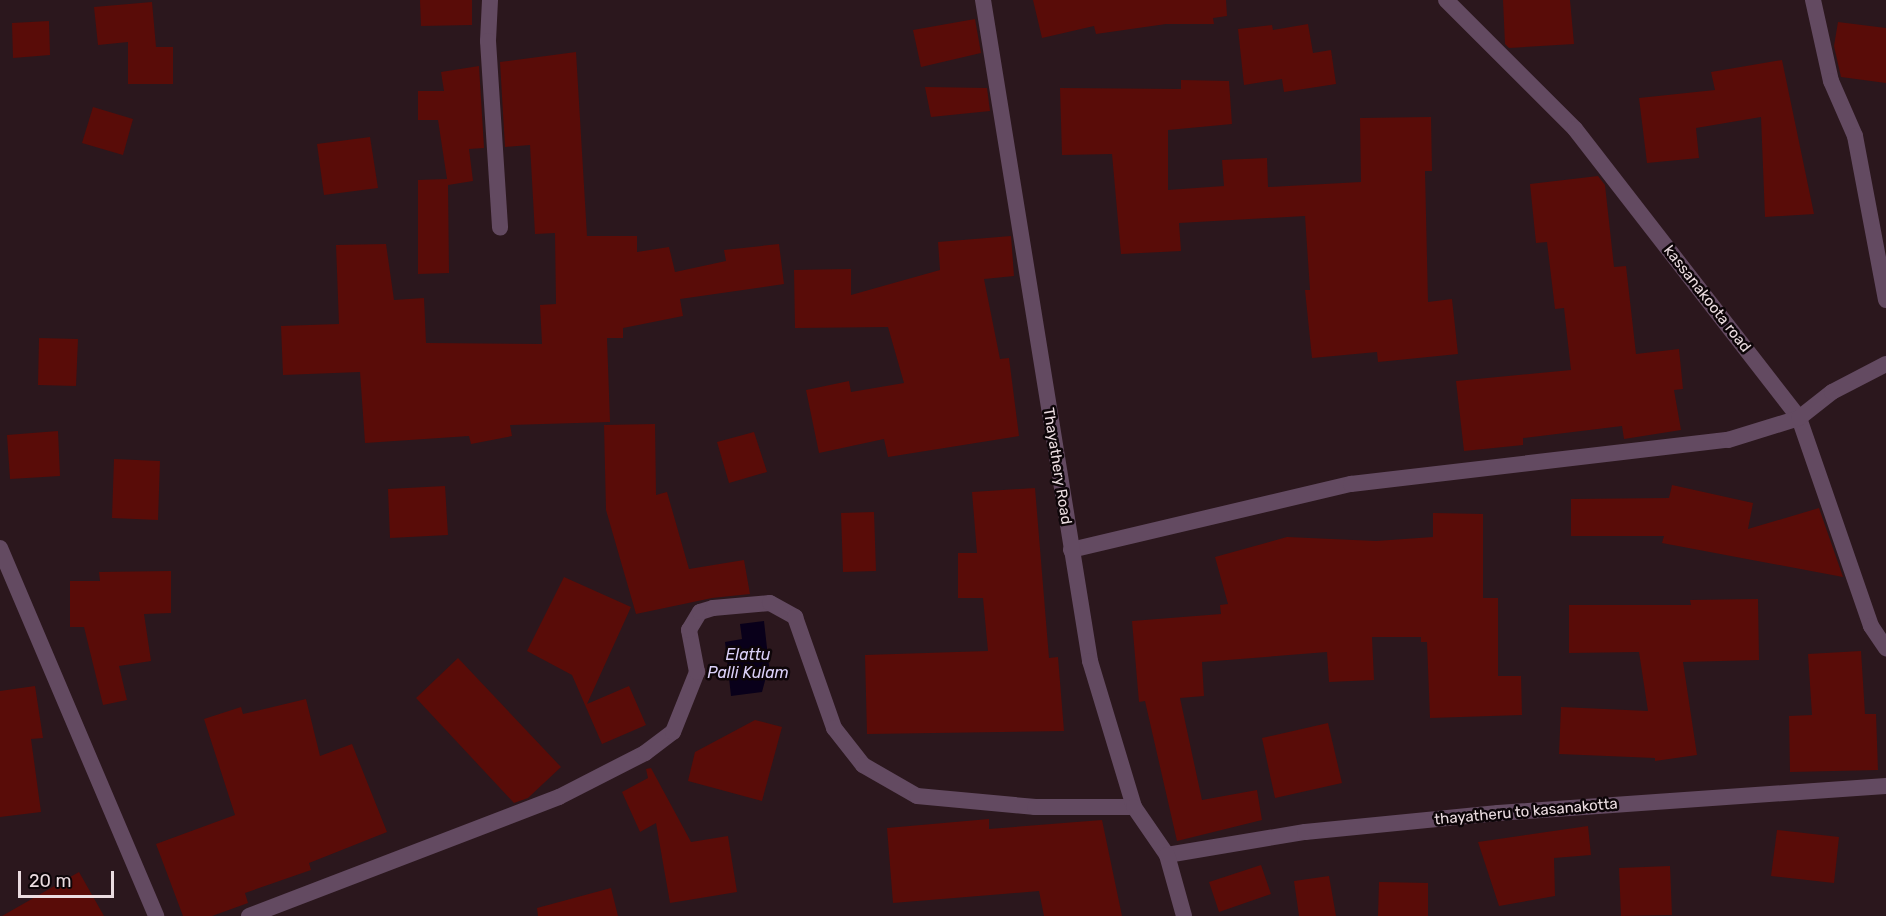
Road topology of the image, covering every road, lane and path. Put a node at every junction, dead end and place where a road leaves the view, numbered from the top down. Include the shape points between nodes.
1 (490, 0) edge
2 (983, 0) edge
3 (1446, 0) edge
4 (1813, 0) edge
5 (500, 228) dead end
6 (1886, 300) edge
7 (1886, 364) edge
8 (1799, 418) junction
9 (0, 548) edge
10 (1071, 550) junction
11 (1886, 648) edge
12 (1886, 786) edge
13 (1134, 807) junction
14 (1167, 855) junction
15 (156, 916) edge
16 (249, 916) edge
17 (1184, 916) edge

1 - 5 street via 488,41
2 - 10 street, Thayathery Road
3 - 8 street, kassanakoota road via 1575,129
4 - 6 street via 1831,81 1855,136
7 - 8 street via 1832,392
8 - 10 street via 1728,440 1688,447 1351,484
8 - 11 street, kassanakoota road via 1871,626
9 - 15 street
10 - 13 street, Thayathery Road via 1090,661
12 - 14 street, thayatheru to kasanakotta via 1498,813 1305,832
13 - 14 street, Thayathery Road
13 - 16 street via 1035,807 917,796 863,765 834,728 795,617 770,603 713,608 700,612 689,630 697,672 673,732 645,753 559,797
14 - 17 street, Thayathery Road

